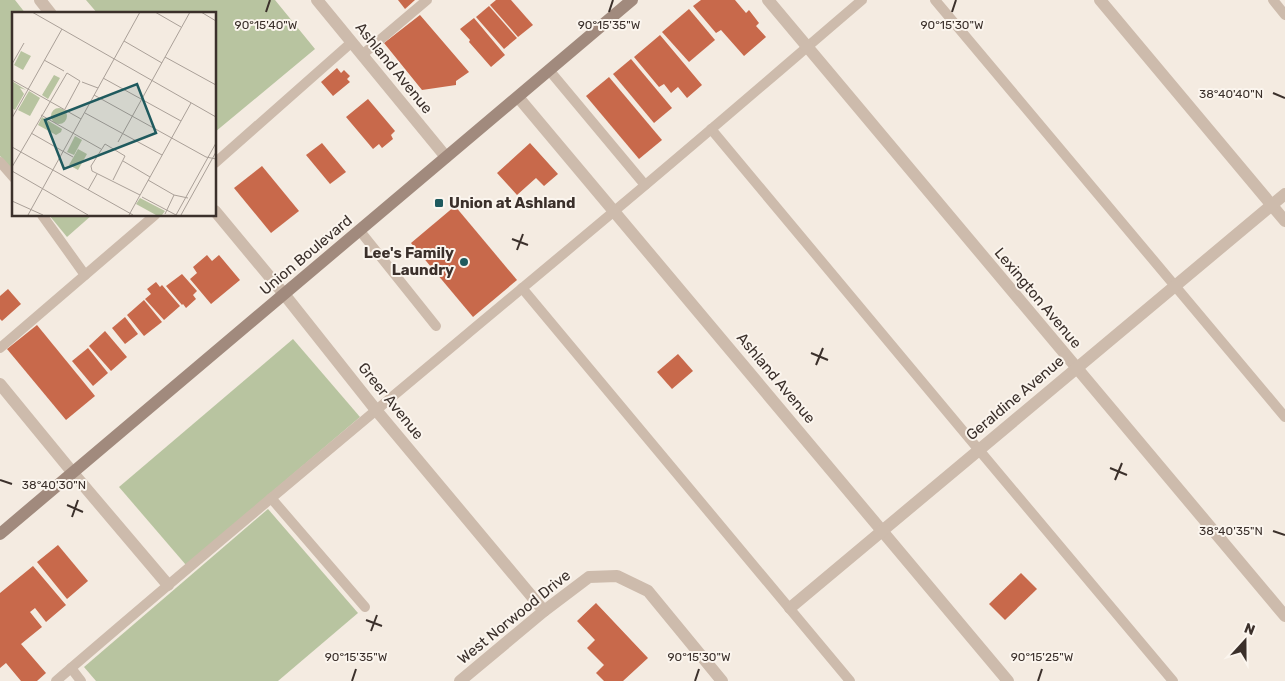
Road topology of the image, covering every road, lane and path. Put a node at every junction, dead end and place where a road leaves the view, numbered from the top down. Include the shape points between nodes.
1 (40, 0) edge
2 (318, 0) edge
3 (427, 0) edge
4 (632, 0) edge
5 (768, 0) edge
6 (862, 0) edge
7 (935, 0) edge
8 (1100, 0) edge
9 (1273, 0) edge
10 (49, 12) edge
11 (1285, 15) edge
12 (352, 42) junction
13 (807, 47) junction
14 (362, 54) junction
15 (549, 70) junction
16 (518, 97) junction
17 (711, 129) junction
18 (446, 158) junction
19 (0, 162) edge
20 (216, 162) edge
21 (12, 176) edge
22 (644, 186) junction
23 (1285, 194) edge
24 (1272, 205) junction
25 (614, 211) junction
26 (216, 212) edge
27 (43, 216) edge
28 (154, 216) edge
29 (1285, 221) edge
30 (360, 230) junction
31 (85, 275) junction
32 (1175, 286) junction
33 (522, 288) junction
34 (284, 294) junction
35 (436, 326) dead end
36 (0, 348) edge
37 (1076, 368) junction
38 (0, 384) edge
39 (376, 410) junction
40 (1285, 417) edge
41 (979, 450) junction
42 (73, 473) junction
43 (271, 498) junction
44 (882, 531) junction
45 (0, 534) edge
46 (168, 585) junction
47 (365, 607) dead end
48 (790, 608) junction
49 (544, 611) junction
50 (1285, 616) edge
51 (71, 668) junction
52 (56, 681) edge
53 (81, 681) edge
54 (460, 681) edge
55 (722, 681) edge
56 (850, 681) edge
57 (1008, 681) edge
58 (1173, 681) edge

1 - 10 street
2 - 12 street, Ashland Avenue
3 - 14 lane
4 - 15 main road, Union Boulevard
5 - 13 street, Lexington Avenue
6 - 13 lane
7 - 32 lane
8 - 24 street
9 - 11 lane
12 - 14 street, Ashland Avenue
12 - 20 lane
13 - 17 lane
13 - 37 street, Lexington Avenue
14 - 18 street, Ashland Avenue
15 - 16 main road, Union Boulevard
15 - 22 lane
16 - 18 main road, Union Boulevard
16 - 25 street, Ashland Avenue
17 - 22 lane
17 - 41 lane
18 - 30 main road, Union Boulevard
19 - 21 lane
22 - 25 lane
23 - 24 street, Geraldine Avenue
24 - 29 street
24 - 32 street, Geraldine Avenue
25 - 33 lane
25 - 44 street, Ashland Avenue
26 - 34 street, Greer Avenue
27 - 31 lane
28 - 31 lane
30 - 34 main road, Union Boulevard
30 - 35 lane
31 - 36 lane
32 - 37 street, Geraldine Avenue
32 - 40 lane
33 - 39 lane
33 - 48 lane
34 - 39 street, Greer Avenue
34 - 42 main road, Union Boulevard
37 - 41 street, Geraldine Avenue
37 - 50 street, Lexington Avenue
38 - 42 street
39 - 43 lane
39 - 49 street, Greer Avenue
41 - 44 street, Geraldine Avenue
41 - 58 lane
42 - 45 main road, Union Boulevard
42 - 46 street
43 - 46 lane
43 - 47 lane
44 - 48 street, Geraldine Avenue
44 - 57 street, Ashland Avenue
46 - 51 lane
48 - 56 lane
49 - 54 street, West Norwood Drive
49 - 55 street, West Norwood Drive via 589,577 617,576 648,592
51 - 52 lane
51 - 53 lane

